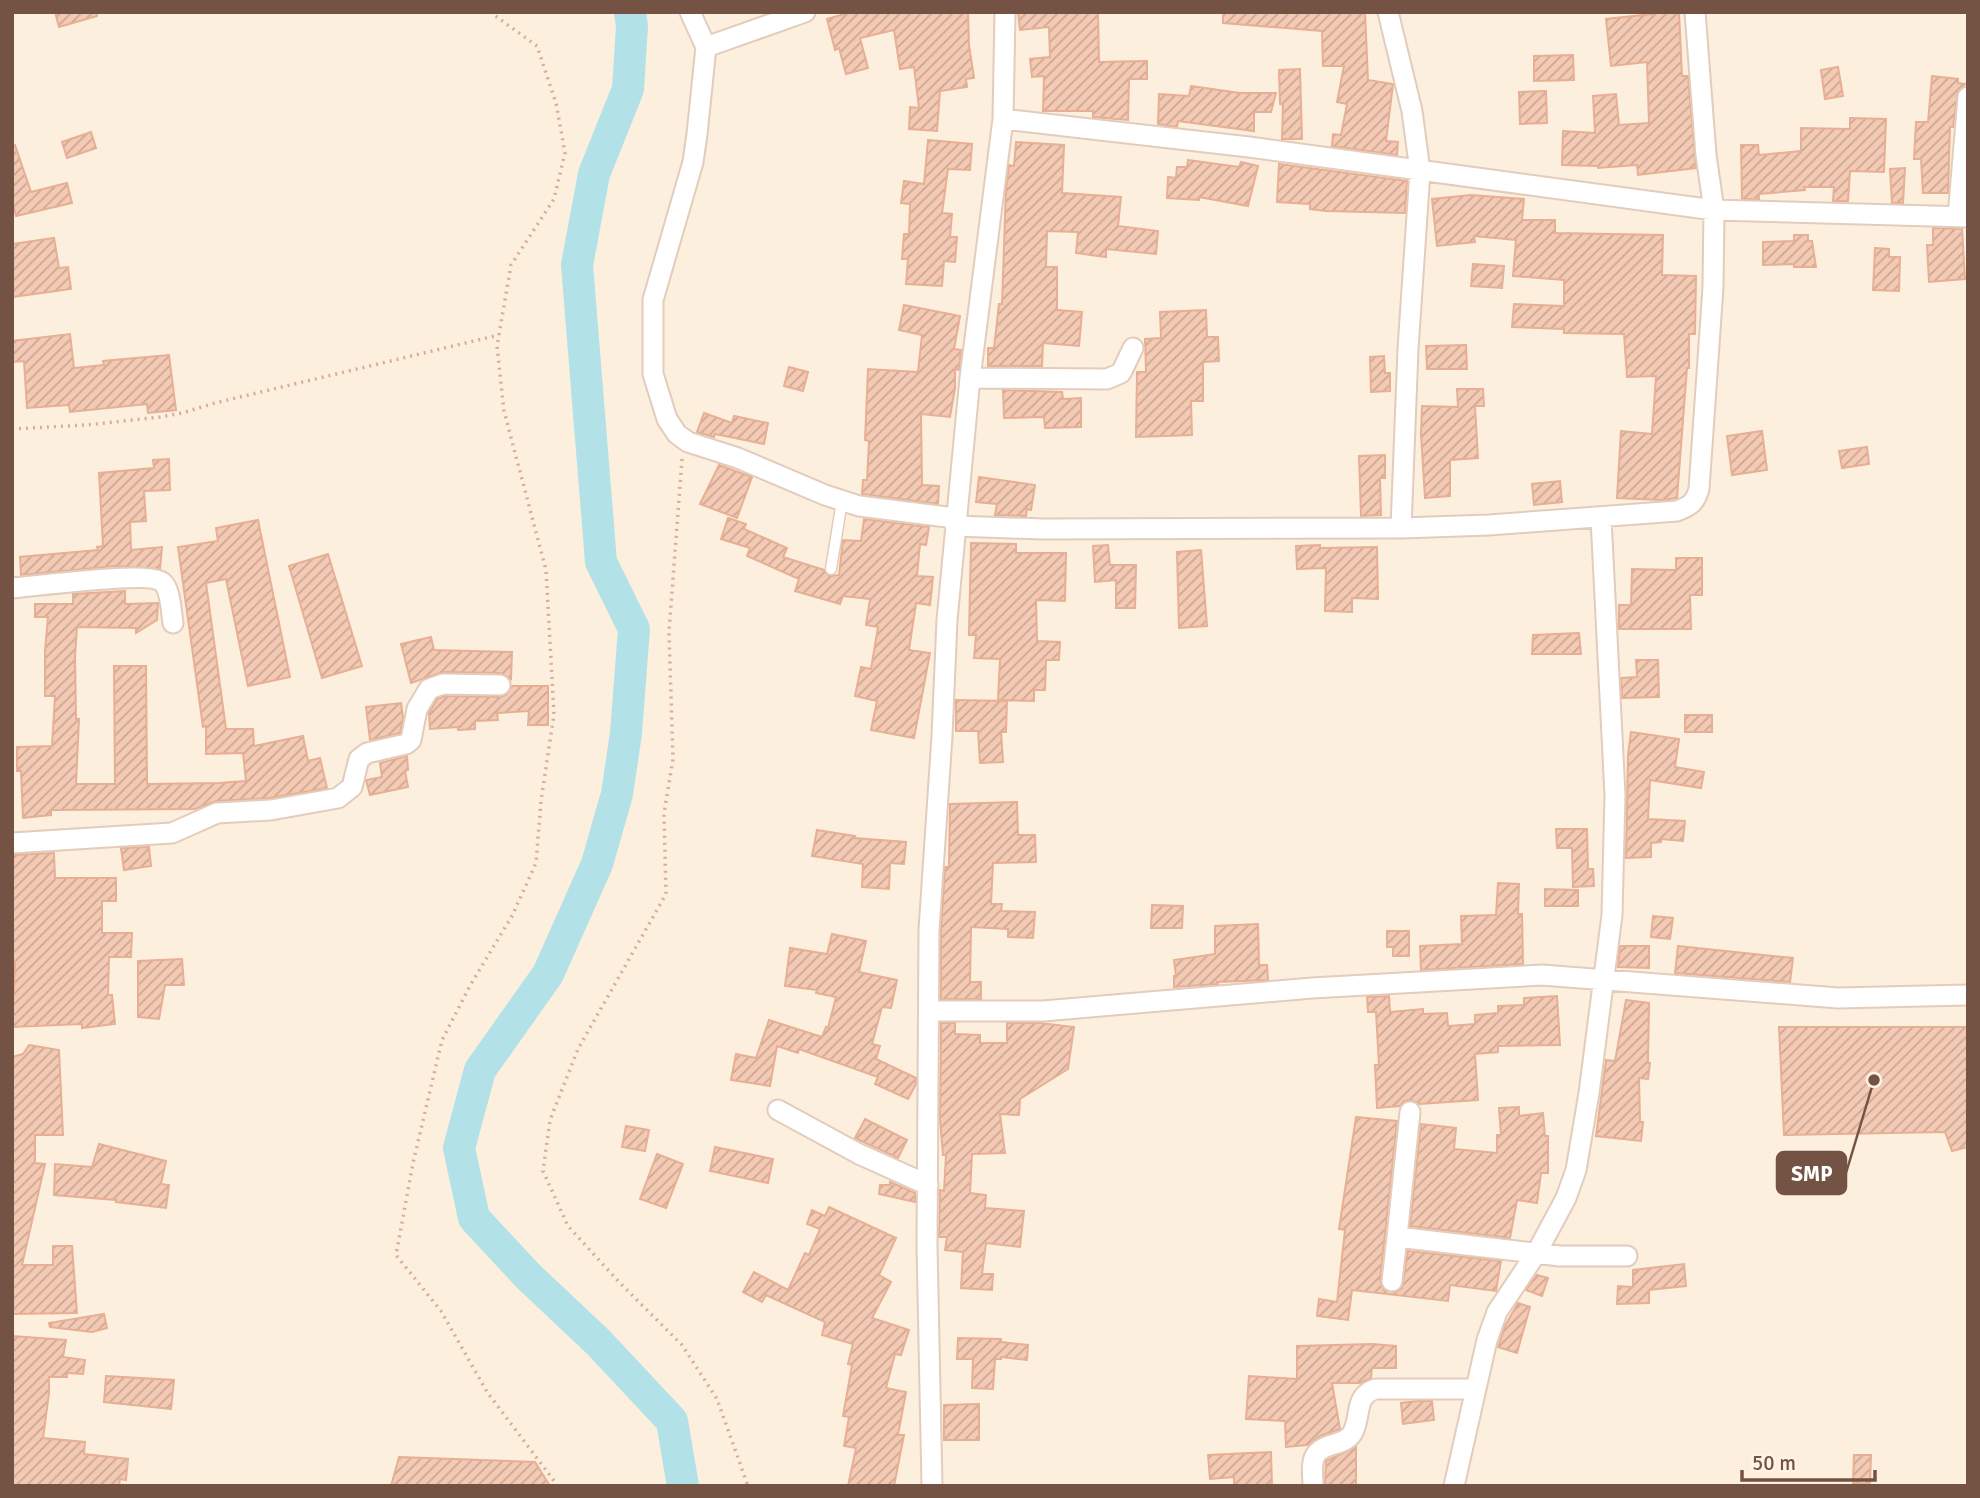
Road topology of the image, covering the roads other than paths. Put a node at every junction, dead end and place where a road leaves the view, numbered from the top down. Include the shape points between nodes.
1 (805, 12) edge
2 (1005, 12) edge
3 (1388, 12) edge
4 (1695, 12) edge
5 (691, 16) edge
6 (706, 47) junction
7 (1968, 97) edge
8 (1003, 118) junction
9 (1420, 171) junction
10 (1714, 210) junction
11 (1963, 217) edge
12 (1133, 348) dead end
13 (970, 378) junction
14 (842, 500) junction
15 (1601, 517) junction
16 (955, 522) junction
17 (1401, 528) junction
18 (831, 569) dead end
19 (12, 588) edge
20 (173, 623) dead end
21 (500, 685) dead end
22 (12, 843) edge
23 (1603, 980) junction
24 (1968, 995) edge
25 (929, 1011) junction
26 (778, 1110) dead end
27 (1410, 1112) dead end
28 (928, 1185) junction
29 (1397, 1237) junction
30 (1537, 1252) junction
31 (1627, 1256) dead end
32 (1392, 1281) dead end
33 (1475, 1389) junction
34 (932, 1486) edge
35 (1313, 1486) edge
36 (1454, 1486) edge

1 - 6 street
2 - 8 street
3 - 9 street via 1412,111
4 - 10 street
5 - 6 street
6 - 14 street via 693,162 653,300 653,374 667,419 684,439
7 - 11 street
8 - 9 street
8 - 13 street
9 - 10 street
9 - 17 street
10 - 11 street
10 - 15 street via 1707,405 1695,502 1677,511
12 - 13 street via 1121,373 1107,379
13 - 16 street
14 - 16 street
14 - 18 lane
15 - 17 street
15 - 23 street via 1615,795 1612,915
16 - 17 street via 1043,528
16 - 25 street via 929,930
19 - 20 street via 155,578 167,587
21 - 22 street via 443,684 429,689 417,709 411,740 359,759 352,787 338,798 271,810 217,813 172,833
23 - 24 street via 1838,998
23 - 25 street via 1542,975 1441,979 1043,1011
23 - 30 street via 1576,1170
25 - 28 street
26 - 28 street
27 - 29 street
28 - 34 street
29 - 30 street
29 - 32 street
30 - 31 street via 1587,1258
30 - 33 street via 1497,1312
33 - 35 street via 1368,1392 1360,1401 1353,1432 1346,1440 1317,1452
33 - 36 street

